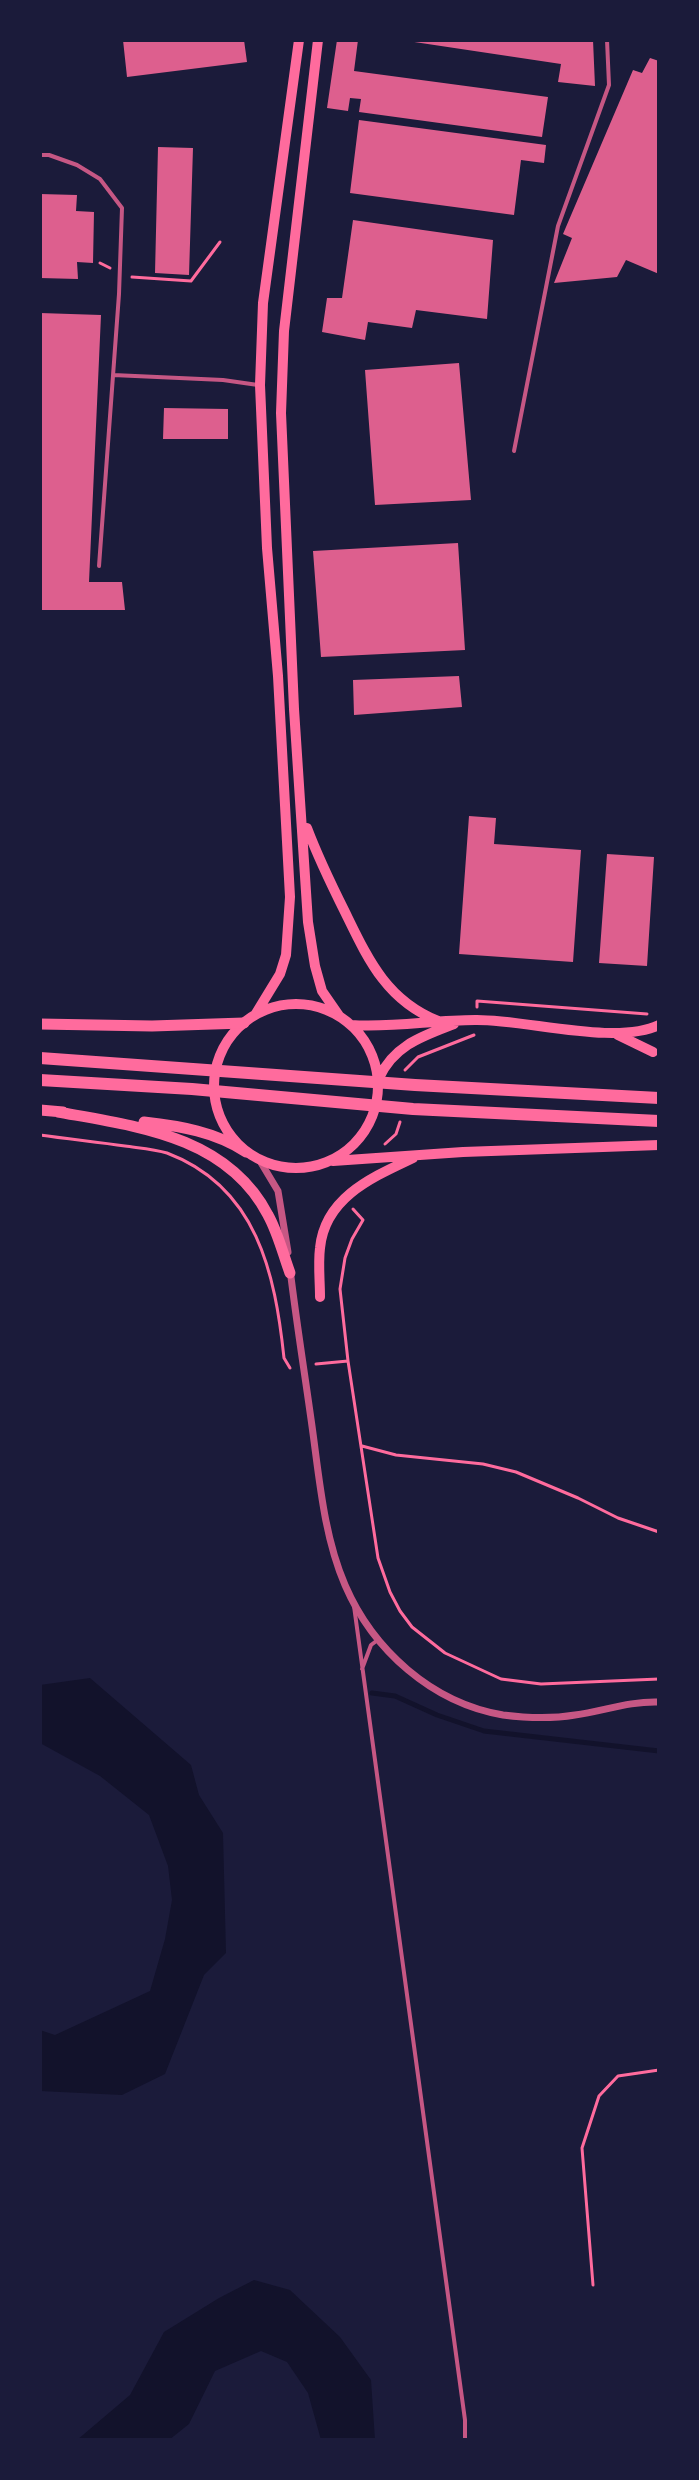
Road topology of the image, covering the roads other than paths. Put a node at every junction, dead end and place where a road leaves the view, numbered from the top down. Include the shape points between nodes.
1 (299, 40) edge
2 (318, 40) edge
3 (607, 40) edge
4 (40, 155) edge
5 (113, 375) junction
6 (260, 385) junction
7 (514, 451) dead end
8 (99, 566) dead end
9 (303, 818) junction
10 (255, 1015) junction
11 (340, 1017) junction
12 (464, 1020) junction
13 (439, 1022) junction
14 (244, 1023) junction
15 (40, 1024) edge
16 (351, 1025) junction
17 (657, 1026) edge
18 (596, 1031) junction
19 (656, 1054) edge
20 (40, 1058) edge
21 (40, 1080) edge
22 (378, 1080) junction
23 (659, 1098) edge
24 (40, 1110) edge
25 (58, 1112) junction
26 (659, 1121) edge
27 (659, 1145) edge
28 (246, 1152) junction
29 (421, 1155) junction
30 (260, 1161) junction
31 (331, 1161) junction
32 (290, 1273) junction
33 (320, 1297) dead end
34 (353, 1599) junction
35 (379, 1639) junction
36 (361, 1671) junction
37 (659, 1702) edge
38 (465, 2440) edge

1 - 6 main road via 263,303
2 - 9 main road via 284,331 281,413
3 - 7 lane via 609,85 558,226
4 - 5 lane via 77,165 100,179 122,208
5 - 6 lane
5 - 8 lane
6 - 10 main road via 290,897 286,955
9 - 11 main road via 315,966 322,991
9 - 13 main road via 375,971 405,1003
10 - 11 main road via 300,1004
10 - 14 main road
11 - 16 main road
12 - 13 main road
12 - 18 main road
12 - 22 main road via 397,1051
13 - 16 main road
14 - 15 main road
14 - 28 main road via 222,1049 213,1079 220,1120
16 - 22 main road via 367,1044
17 - 18 main road
17 - 19 main road via 649,1039
18 - 19 main road
20 - 23 highway
21 - 26 highway via 413,1109
22 - 31 main road via 369,1126 350,1149
24 - 25 main road
25 - 28 main road via 188,1128
25 - 32 main road via 146,1128 221,1161 255,1193 268,1214
27 - 29 main road
28 - 30 main road
29 - 31 main road
29 - 33 main road via 365,1181 332,1213 320,1247
30 - 31 main road via 301,1169
30 - 32 street via 278,1191
32 - 34 street via 321,1490 334,1551
34 - 35 street
34 - 36 lane
35 - 36 lane via 371,1645
35 - 37 street via 427,1686 500,1714 549,1718
36 - 38 lane

